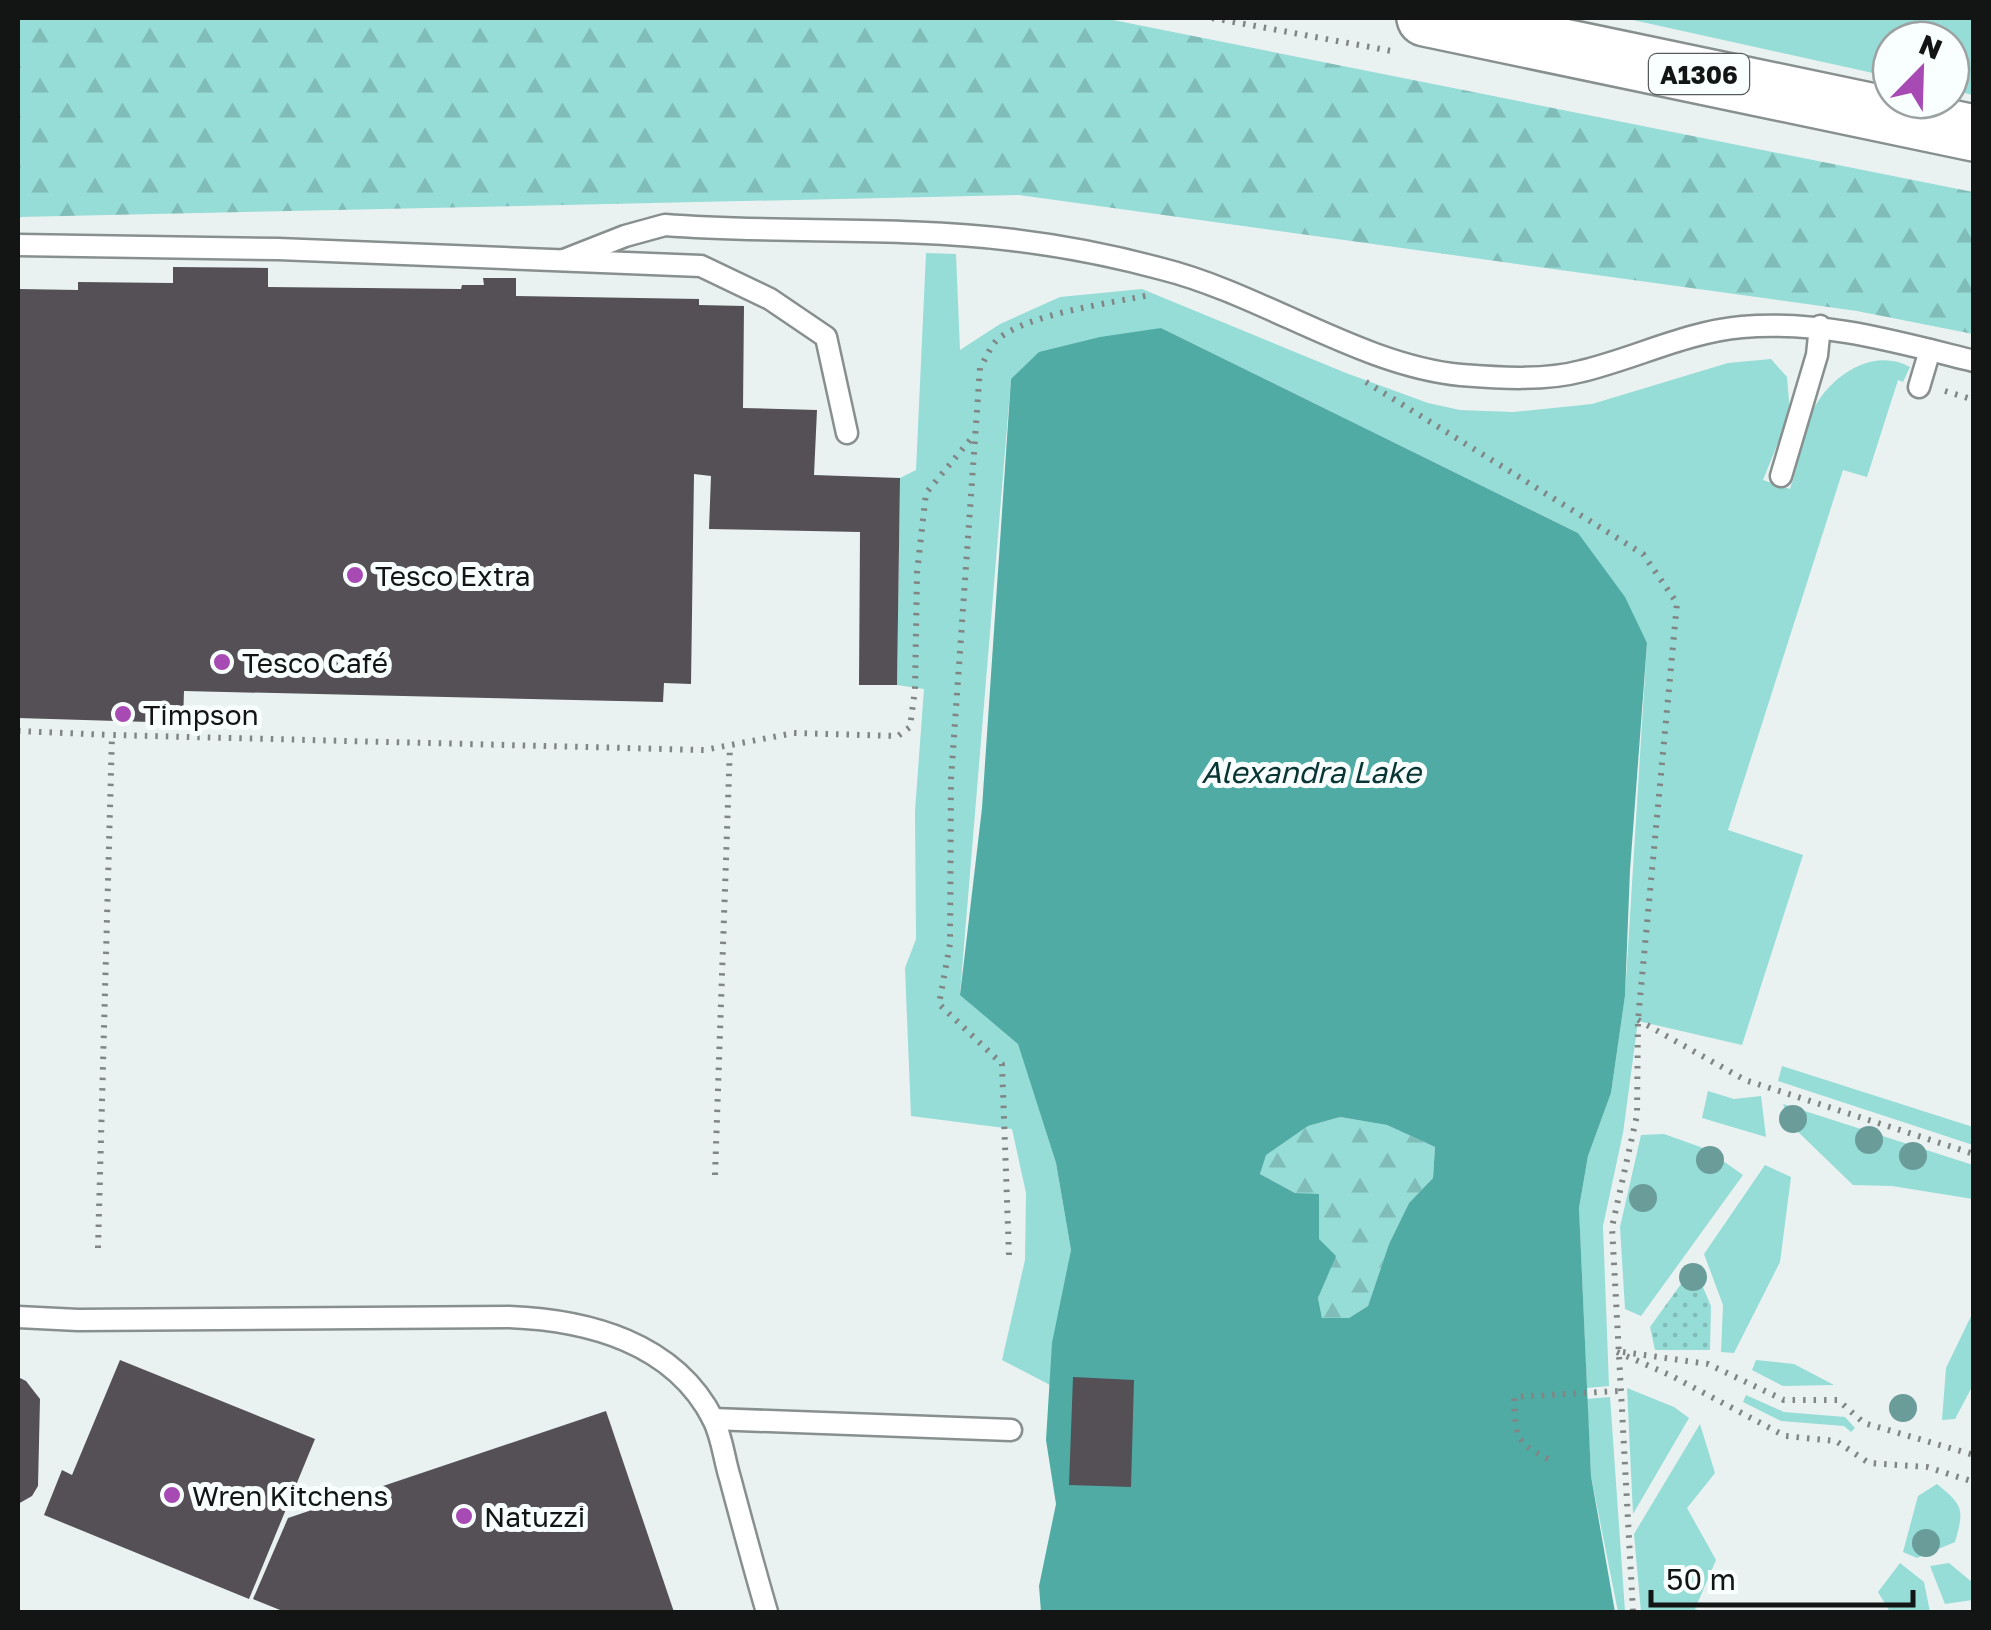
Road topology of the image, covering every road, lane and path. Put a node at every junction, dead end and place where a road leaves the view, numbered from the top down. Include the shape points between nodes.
1 (1425, 18) edge
2 (1974, 133) edge
3 (18, 245) edge
4 (564, 260) junction
5 (1162, 293) dead end
6 (1820, 326) junction
7 (1930, 350) junction
8 (1974, 361) edge
9 (1387, 384) dead end
10 (1919, 385) joint
11 (1974, 400) edge
12 (976, 432) junction
13 (847, 433) dead end
14 (1782, 476) dead end
15 (18, 731) edge
16 (112, 736) junction
17 (730, 745) junction
18 (1638, 1020) junction
19 (1974, 1154) edge
20 (714, 1176) dead end
21 (98, 1248) dead end
22 (1009, 1255) dead end
23 (18, 1316) edge
24 (1617, 1352) junction
25 (1618, 1391) junction
26 (713, 1419) junction
27 (1011, 1430) dead end
28 (1974, 1455) edge
29 (1548, 1459) dead end
30 (1974, 1482) edge
31 (766, 1612) edge
32 (1632, 1612) edge

1 - 2 main road, A1306
3 - 4 lane
4 - 6 lane via 665,225 1015,240 1165,269 1236,292 1401,364 1458,375 1578,372 1686,337 1741,327
4 - 13 lane via 701,266 770,299 826,336
5 - 12 path via 1060,312 996,340 980,368
6 - 7 lane
6 - 14 lane
7 - 8 lane
7 - 10 lane
9 - 18 path via 1356,374 1642,554 1677,603
10 - 11 path
12 - 17 path via 926,493 910,726 898,736 794,732
12 - 22 path via 951,780 950,944 939,1004 1002,1064
15 - 16 path
16 - 17 path via 704,750
16 - 21 path
17 - 20 path
18 - 19 path via 1745,1080
18 - 24 path via 1637,1115 1612,1227
23 - 26 lane via 558,1318 624,1338 655,1356 689,1385
24 - 25 path
24 - 28 path via 1708,1364 1784,1400 1838,1400 1864,1423
24 - 30 path via 1785,1436 1836,1441 1869,1463 1927,1467
25 - 29 path via 1514,1398 1516,1433 1524,1446
25 - 32 path
26 - 27 lane
26 - 31 lane

